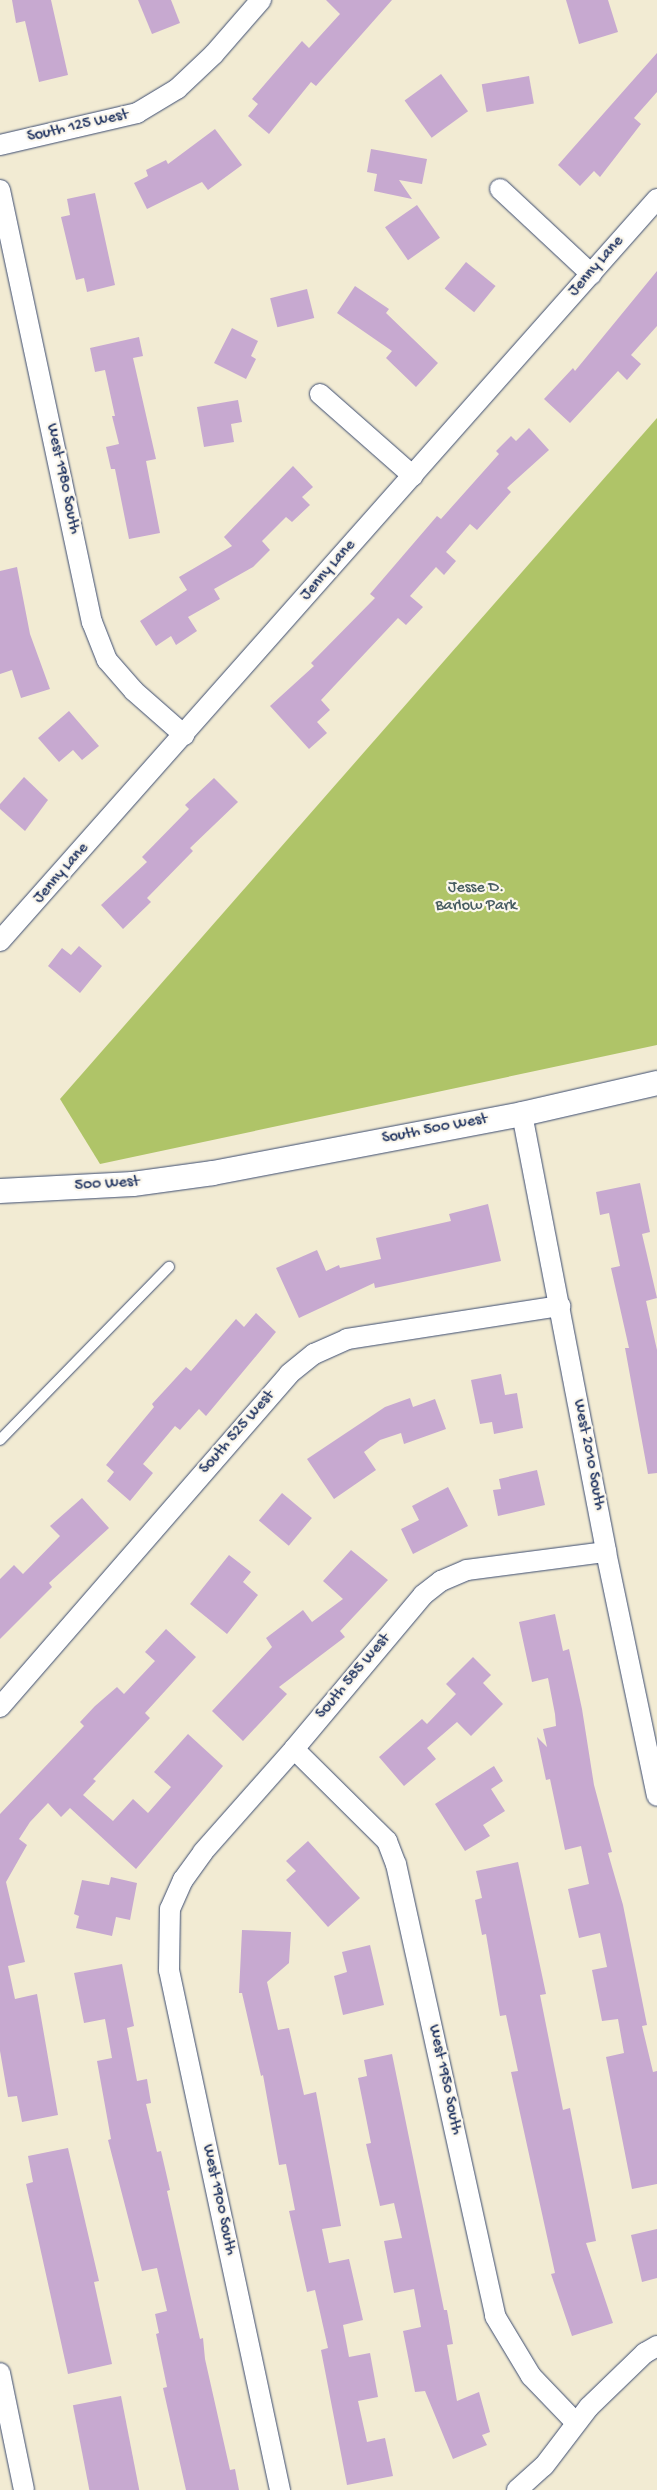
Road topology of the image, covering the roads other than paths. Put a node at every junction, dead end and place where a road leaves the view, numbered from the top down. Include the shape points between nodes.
1 (261, 0) edge
2 (0, 145) edge
3 (500, 189) dead end
4 (0, 190) edge
5 (657, 199) edge
6 (591, 274) junction
7 (320, 394) dead end
8 (413, 476) junction
9 (184, 736) junction
10 (0, 941) edge
11 (657, 1083) edge
12 (522, 1114) junction
13 (213, 1173) joint
14 (0, 1191) edge
15 (169, 1267) dead end
16 (560, 1306) junction
17 (0, 1440) edge
18 (606, 1552) junction
19 (0, 1707) edge
20 (294, 1749) junction
21 (657, 1796) edge
22 (170, 1909) joint
23 (657, 2346) edge
24 (0, 2373) edge
25 (576, 2423) junction
26 (24, 2490) edge
27 (280, 2490) edge
28 (517, 2490) edge

1 - 2 street, South 125 West via 214,54 177,89 137,113
3 - 6 street
4 - 9 street, West 1980 South via 92,622 108,660 134,691
5 - 6 street, Jenny Lane
6 - 8 street, Jenny Lane
7 - 8 street
8 - 9 street, Jenny Lane
9 - 10 street, Jenny Lane
11 - 12 street, South 500 West
12 - 13 street, South 500 West
12 - 16 street, West 2010 South
13 - 14 street, 500 West via 133,1184
15 - 17 lane
16 - 18 street, West 2010 South
16 - 19 street, South 525 West via 347,1339 314,1354 289,1374
18 - 20 street, South 585 West via 467,1570 441,1582 423,1595
18 - 21 street, West 2010 South
20 - 22 street, South 585 West via 203,1852 183,1880
20 - 25 street, West 1950 South via 387,1841 396,1864 495,2316 531,2376
22 - 27 street, West 1900 South via 169,1970
23 - 25 street via 646,2352
24 - 26 street
25 - 28 street via 544,2466

